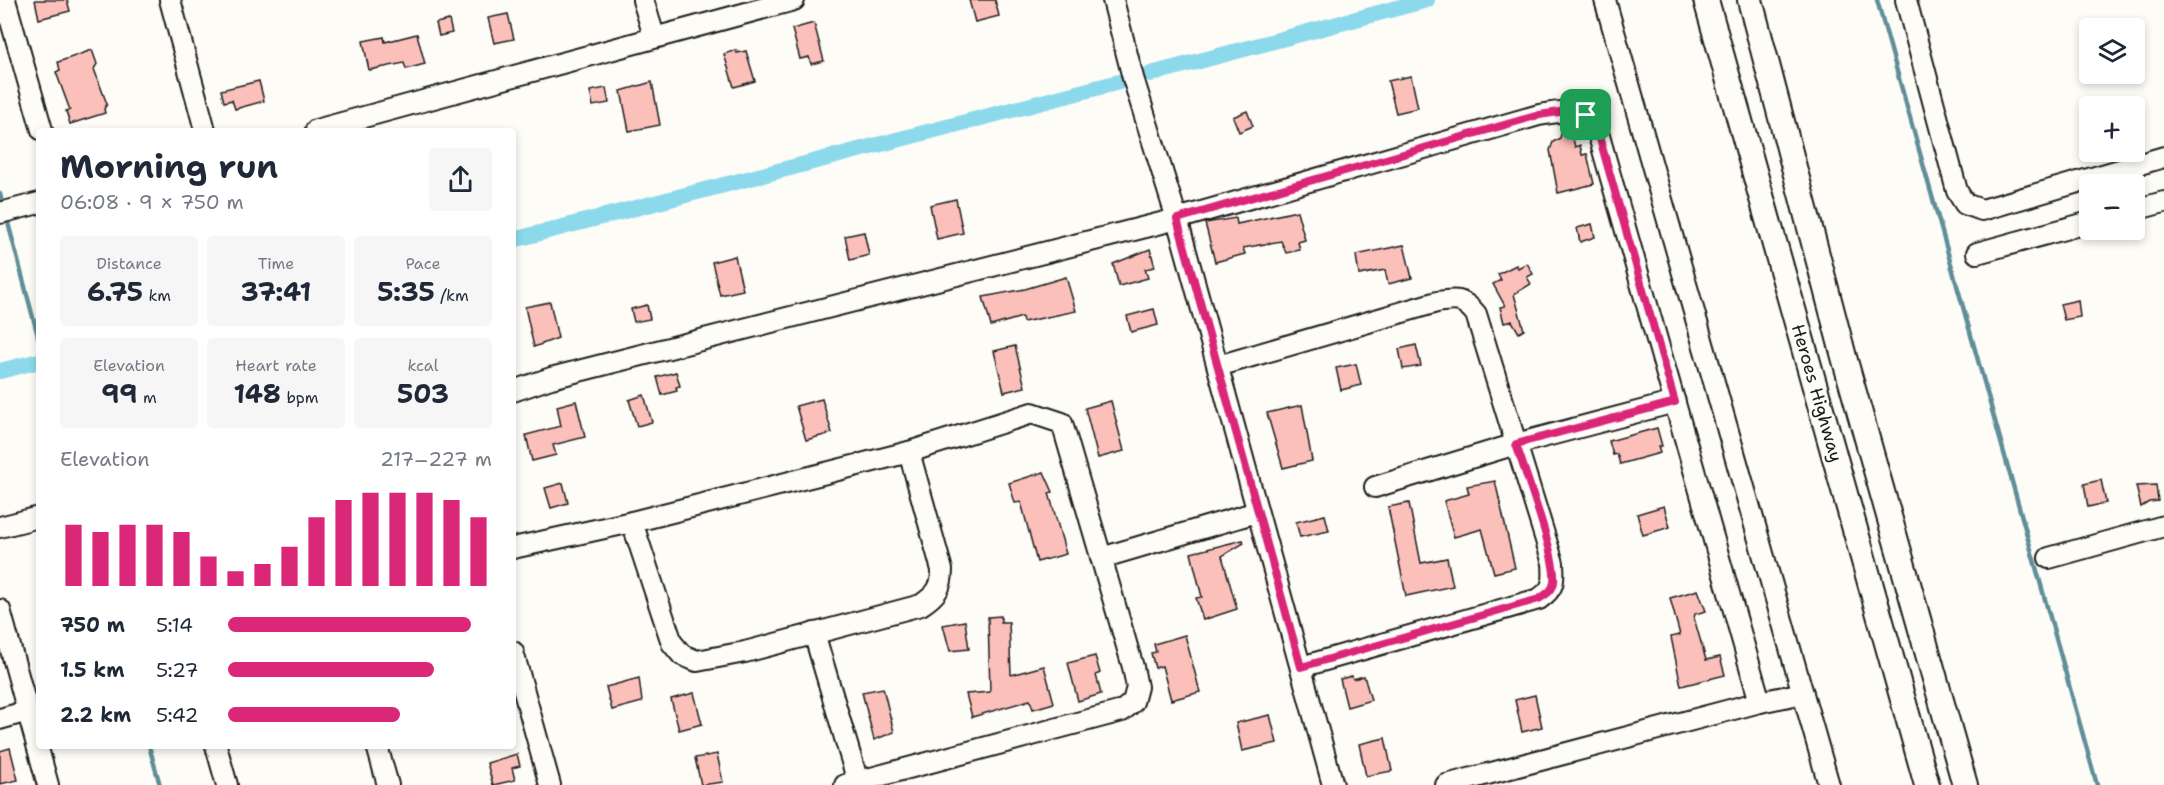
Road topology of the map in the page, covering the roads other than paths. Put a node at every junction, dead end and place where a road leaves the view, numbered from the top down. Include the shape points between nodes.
1 (5, 0) edge
2 (170, 0) edge
3 (643, 0) edge
4 (794, 0) edge
5 (1113, 0) edge
6 (1605, 0) edge
7 (1706, 0) edge
8 (1750, 0) edge
9 (1906, 0) edge
10 (654, 36) junction
11 (41, 128) edge
12 (204, 128) edge
13 (323, 128) edge
14 (2164, 157) edge
15 (2164, 201) edge
16 (36, 204) edge
17 (2145, 207) edge
18 (0, 213) edge
19 (1177, 219) junction
20 (2079, 225) edge
21 (1977, 253) dead end
22 (1218, 366) junction
23 (516, 390) edge
24 (1675, 402) junction
25 (1516, 444) junction
26 (909, 452) junction
27 (1375, 487) dead end
28 (1257, 512) junction
29 (36, 518) edge
30 (632, 522) junction
31 (2164, 526) edge
32 (0, 527) edge
33 (516, 547) edge
34 (1101, 558) junction
35 (2049, 558) dead end
36 (0, 610) edge
37 (814, 633) junction
38 (516, 663) edge
39 (1301, 667) junction
40 (1803, 693) junction
41 (1761, 702) junction
42 (28, 711) junction
43 (0, 719) edge
44 (36, 741) edge
45 (38, 749) edge
46 (217, 749) edge
47 (378, 749) edge
48 (852, 783) edge
49 (48, 785) edge
50 (227, 785) edge
51 (388, 785) edge
52 (550, 785) edge
53 (1333, 785) edge
54 (1446, 785) edge
55 (1829, 785) edge
56 (1927, 785) edge
57 (1965, 785) edge

1 - 11 street
2 - 12 street
3 - 10 street
4 - 10 street
5 - 19 street
6 - 40 street
7 - 56 main road, Heroes Highway
8 - 57 main road, Heroes Highway via 1844,357
9 - 14 street via 1957,191 1965,204 1982,210
10 - 13 street
15 - 17 street
16 - 18 street
19 - 22 street
19 - 23 street
19 - 24 street via 1539,115 1566,111 1586,115 1595,122
20 - 21 street
22 - 25 street via 1457,299 1466,302 1476,314
22 - 28 street
24 - 25 street
24 - 41 street
25 - 27 street
25 - 39 street via 1553,563 1554,584 1550,592 1539,599
26 - 30 street
26 - 34 street via 1032,413 1062,423
26 - 37 street via 937,546 942,582 936,595 921,605
28 - 34 street
28 - 39 street
29 - 32 street
30 - 33 street
30 - 37 street via 672,643 682,655 697,661
31 - 35 street
34 - 48 street via 1135,677 1133,702 1122,711
36 - 42 street
37 - 48 street
38 - 52 street
39 - 53 street
40 - 41 street
40 - 55 street
41 - 54 street
42 - 43 street
42 - 44 street
45 - 49 street
46 - 50 street
47 - 51 street

